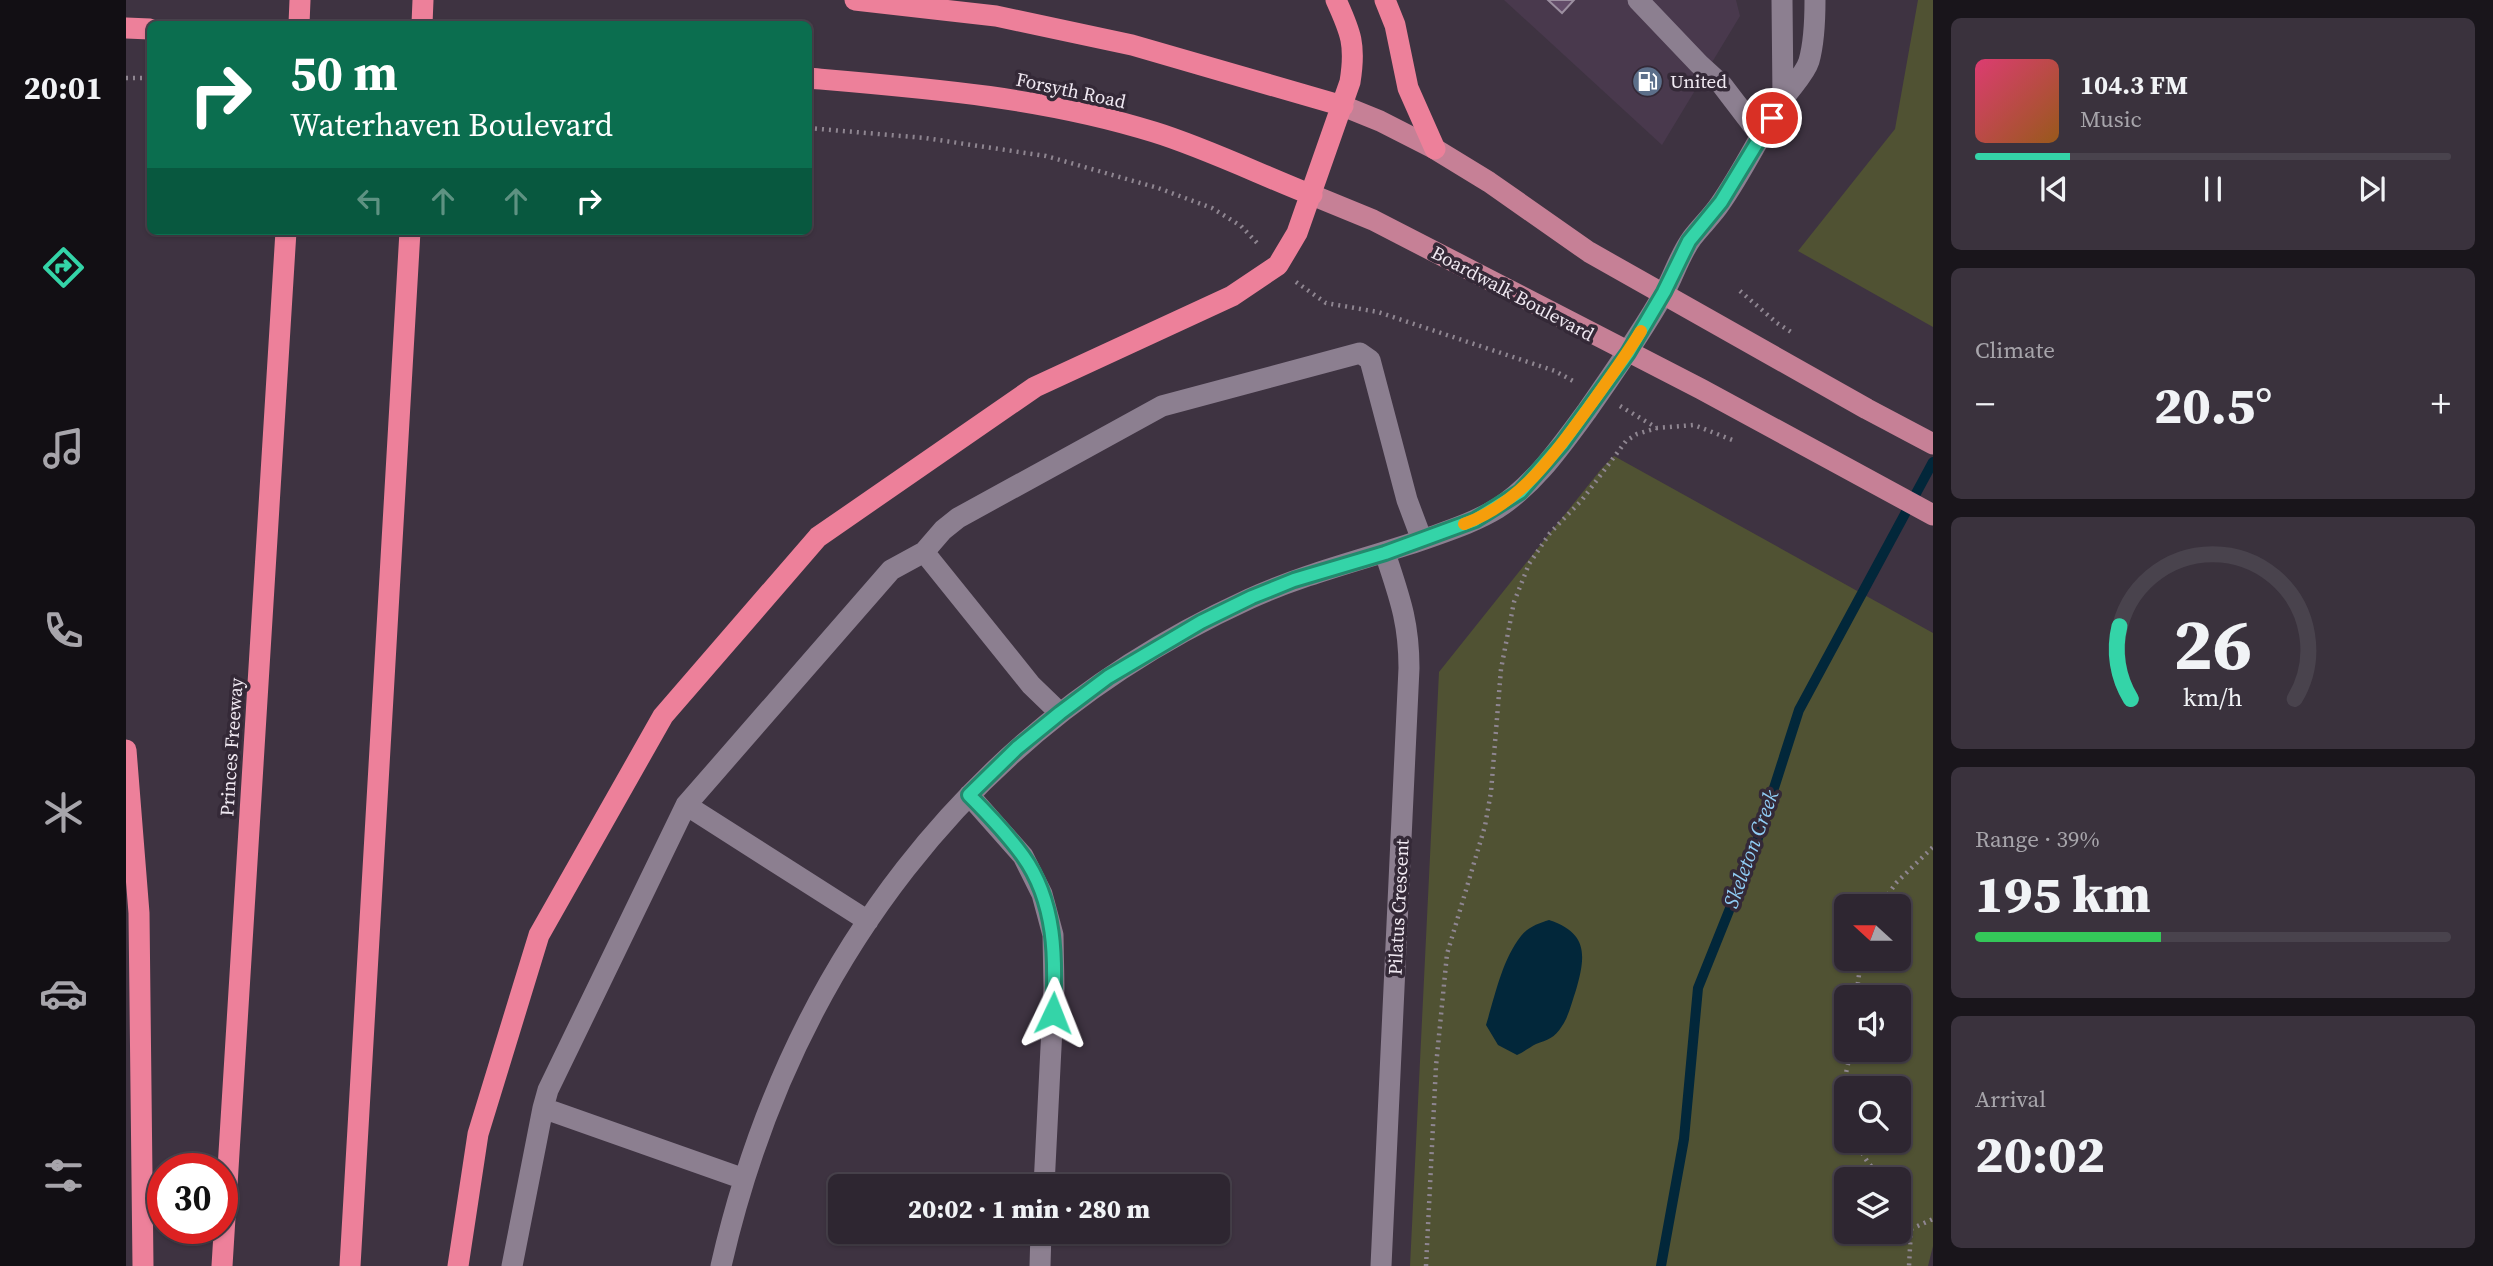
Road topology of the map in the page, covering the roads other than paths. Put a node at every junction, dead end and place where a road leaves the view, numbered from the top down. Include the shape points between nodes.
1 (300, 0) edge
2 (423, 0) edge
3 (855, 0) edge
4 (1336, 0) edge
5 (1385, 0) edge
6 (1637, 0) edge
7 (1782, 0) edge
8 (1815, 0) edge
9 (299, 21) edge
10 (422, 21) edge
11 (126, 28) edge
12 (147, 29) edge
13 (812, 78) edge
14 (1783, 99) junction
15 (1343, 106) junction
16 (1761, 136) junction
17 (1435, 149) junction
18 (1312, 195) junction
19 (286, 235) edge
20 (410, 235) edge
21 (1664, 292) junction
22 (1628, 353) junction
23 (1933, 444) edge
24 (1933, 516) edge
25 (1422, 540) junction
26 (924, 552) junction
27 (1385, 553) junction
28 (1060, 713) junction
29 (126, 750) edge
30 (969, 795) junction
31 (685, 806) junction
32 (867, 921) junction
33 (543, 1108) junction
34 (1045, 1174) edge
35 (744, 1179) junction
36 (1041, 1244) edge
37 (143, 1266) edge
38 (222, 1266) edge
39 (350, 1266) edge
40 (458, 1266) edge
41 (512, 1266) edge
42 (722, 1266) edge
43 (1040, 1266) edge
44 (1381, 1266) edge

1 - 9 highway
2 - 10 highway
3 - 15 highway via 996,16 1132,45
4 - 15 highway via 1352,36 1354,59
5 - 17 highway via 1408,88
6 - 16 street via 1722,85
7 - 14 street
8 - 14 street via 1808,64
11 - 12 highway
13 - 18 highway, Forsyth Road via 992,96 1077,112 1156,132
14 - 16 street
15 - 17 main road
15 - 18 highway
16 - 21 street via 1721,202 1689,241
17 - 21 main road via 1589,252
18 - 22 main road, Boardwalk Boulevard via 1373,220
18 - 40 highway via 1278,265 1232,296 1035,387 818,537 663,716 539,935 478,1135
19 - 38 highway, Princes Freeway
20 - 39 highway
21 - 22 street
21 - 23 main road
22 - 24 main road, Boardwalk Boulevard
22 - 25 street via 1562,444 1520,492 1475,520
25 - 26 street via 1370,360 1360,353 1162,406 958,518
25 - 27 street
26 - 28 street via 1031,685
26 - 31 street via 891,570
27 - 28 street via 1294,580 1201,622 1108,677
27 - 44 street, Pilatus Crescent via 1404,607 1409,668
28 - 30 street
29 - 37 highway via 139,913
30 - 32 street via 926,841
30 - 34 street via 1023,856 1042,894 1053,935
31 - 32 street
31 - 33 street
32 - 35 street via 810,1016 768,1110
33 - 35 street
33 - 41 street
35 - 42 street
36 - 43 street

